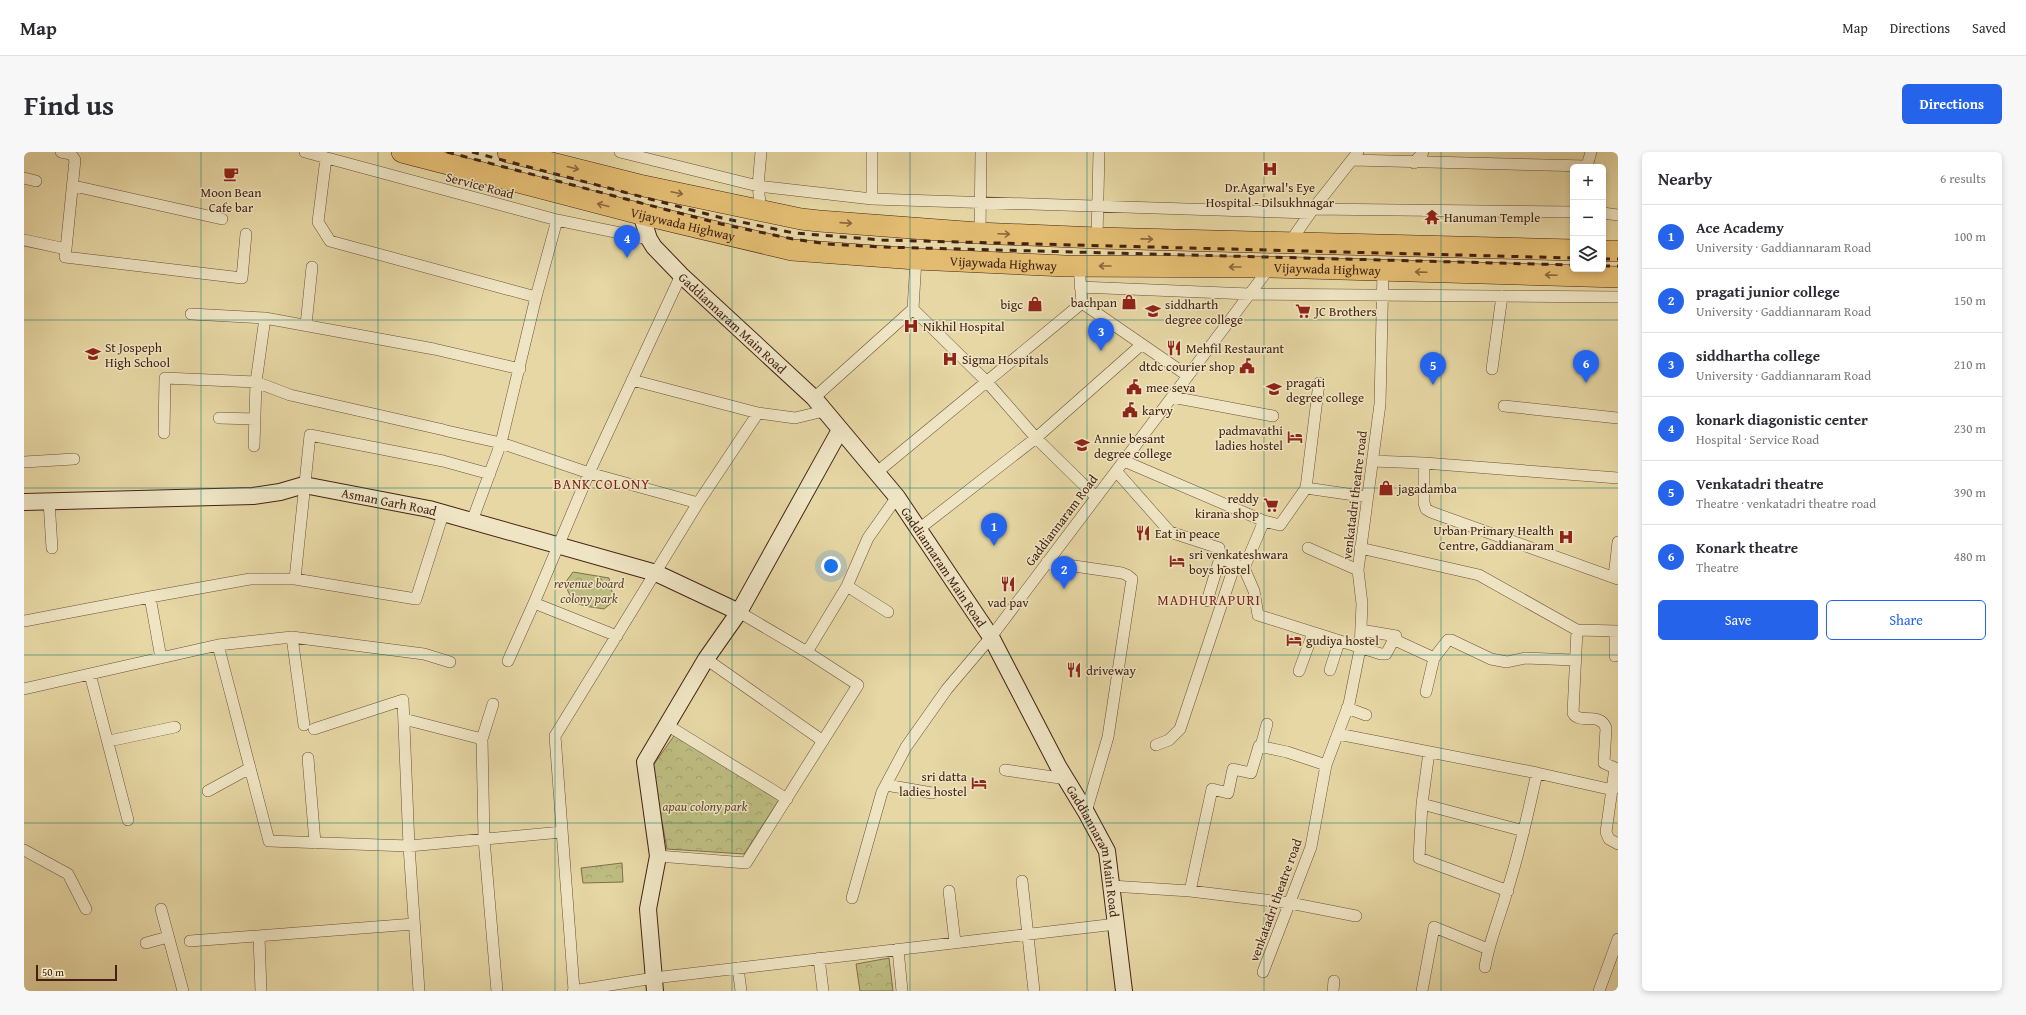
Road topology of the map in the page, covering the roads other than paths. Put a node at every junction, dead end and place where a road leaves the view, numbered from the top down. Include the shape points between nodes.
1 (61, 152) edge
2 (305, 152) edge
3 (402, 152) edge
4 (508, 152) edge
5 (620, 152) edge
6 (761, 152) edge
7 (872, 152) edge
8 (981, 152) edge
9 (1100, 152) edge
10 (1423, 152) edge
11 (1591, 152) edge
12 (651, 156) edge
13 (1355, 156) edge
14 (326, 158) junction
15 (1414, 163) junction
16 (24, 178) edge
17 (36, 181) dead end
18 (74, 186) junction
19 (758, 186) junction
20 (872, 198) junction
21 (980, 202) junction
22 (1098, 206) junction
23 (761, 211) junction
24 (1311, 211) junction
25 (1570, 212) edge
26 (1606, 213) edge
27 (641, 214) junction
28 (1618, 215) edge
29 (222, 219) dead end
30 (557, 220) junction
31 (819, 221) junction
32 (980, 233) junction
33 (246, 234) dead end
34 (1066, 236) junction
35 (1097, 238) junction
36 (649, 239) junction
37 (24, 240) edge
38 (1290, 242) junction
39 (66, 249) junction
40 (1570, 250) edge
41 (816, 251) junction
42 (1606, 251) edge
43 (1618, 251) edge
44 (916, 259) junction
45 (1072, 266) junction
46 (312, 267) dead end
47 (1270, 268) junction
48 (1383, 270) junction
49 (681, 275) junction
50 (1618, 277) edge
51 (1080, 287) junction
52 (1250, 294) junction
53 (1383, 294) junction
54 (1502, 296) junction
55 (1618, 297) edge
56 (536, 298) junction
57 (1082, 303) junction
58 (913, 310) junction
59 (191, 314) dead end
60 (265, 318) junction
61 (306, 325) junction
62 (1141, 345) junction
63 (520, 369) junction
64 (1492, 370) dead end
65 (1188, 376) junction
66 (632, 380) junction
67 (256, 382) junction
68 (987, 382) junction
69 (1319, 383) dead end
70 (1172, 397) junction
71 (814, 398) junction
72 (1504, 406) dead end
73 (824, 411) junction
74 (758, 413) junction
75 (1273, 416) dead end
76 (219, 418) dead end
77 (1618, 418) edge
78 (255, 419) junction
79 (840, 430) junction
80 (164, 433) dead end
81 (1036, 438) junction
82 (501, 443) junction
83 (254, 446) dead end
84 (74, 459) dead end
85 (1124, 461) junction
86 (1372, 461) junction
87 (24, 462) edge
88 (1424, 463) junction
89 (1116, 471) junction
90 (589, 473) junction
91 (876, 473) junction
92 (490, 474) junction
93 (1618, 478) edge
94 (304, 485) junction
95 (1306, 488) junction
96 (897, 497) junction
97 (1096, 497) junction
98 (1368, 497) junction
99 (24, 502) edge
100 (49, 502) junction
101 (698, 503) junction
102 (443, 514) junction
103 (472, 521) junction
104 (1264, 521) junction
105 (918, 529) junction
106 (1618, 542) edge
107 (558, 547) junction
108 (52, 548) dead end
109 (1308, 548) dead end
110 (1360, 548) junction
111 (1220, 558) junction
112 (1047, 562) junction
113 (1240, 566) junction
114 (1358, 570) junction
115 (656, 573) junction
116 (1616, 578) edge
117 (296, 579) junction
118 (847, 586) junction
119 (150, 596) junction
120 (1207, 601) dead end
121 (534, 603) junction
122 (739, 612) junction
123 (888, 612) dead end
124 (24, 621) edge
125 (1361, 630) junction
126 (1577, 630) junction
127 (1616, 631) edge
128 (1313, 633) junction
129 (292, 636) junction
130 (617, 636) junction
131 (1396, 636) dead end
132 (991, 637) junction
133 (1339, 642) junction
134 (218, 645) junction
135 (1360, 649) junction
136 (807, 652) junction
137 (1616, 656) dead end
138 (161, 658) junction
139 (1434, 658) junction
140 (706, 659) junction
141 (1574, 660) junction
142 (508, 661) dead end
143 (450, 662) dead end
144 (1330, 670) dead end
145 (1299, 671) dead end
146 (90, 674) junction
147 (24, 689) edge
148 (1426, 692) dead end
149 (493, 704) dead end
150 (1347, 708) junction
151 (1366, 715) dead end
152 (404, 719) junction
153 (1267, 724) dead end
154 (667, 725) junction
155 (175, 727) dead end
156 (1338, 734) junction
157 (482, 739) junction
158 (109, 741) junction
159 (823, 741) junction
160 (1156, 745) dead end
161 (1261, 746) junction
162 (1429, 752) junction
163 (308, 758) dead end
164 (1326, 765) junction
165 (250, 768) junction
166 (1616, 768) edge
167 (1005, 770) dead end
168 (1537, 773) junction
169 (1067, 779) junction
170 (886, 785) junction
171 (1613, 790) junction
172 (208, 791) dead end
173 (932, 793) dead end
174 (787, 799) junction
175 (1422, 804) junction
176 (1086, 812) junction
177 (128, 820) dead end
178 (1524, 831) junction
179 (562, 832) junction
180 (484, 839) junction
181 (315, 842) junction
182 (1618, 844) edge
183 (409, 846) junction
184 (24, 850) edge
185 (658, 856) junction
186 (1022, 881) dead end
187 (1111, 886) junction
188 (949, 891) dead end
189 (1190, 891) junction
190 (1508, 891) junction
191 (852, 898) dead end
192 (1290, 903) junction
193 (86, 909) dead end
194 (161, 909) dead end
195 (1356, 916) dead end
196 (414, 924) junction
197 (1116, 924) junction
198 (1028, 933) junction
199 (259, 936) junction
200 (168, 937) junction
201 (1618, 939) edge
202 (146, 942) dead end
203 (190, 942) dead end
204 (955, 942) junction
205 (898, 949) junction
206 (1488, 949) junction
207 (819, 958) junction
208 (1485, 967) dead end
209 (738, 968) junction
210 (1263, 972) dead end
211 (655, 985) edge
212 (574, 990) edge
213 (183, 991) edge
214 (261, 991) edge
215 (419, 991) edge
216 (497, 991) edge
217 (740, 991) edge
218 (823, 991) edge
219 (902, 991) edge
220 (1034, 991) edge
221 (1124, 991) edge
222 (1422, 991) edge
223 (1599, 991) edge

1 - 18 street via 74,157
2 - 14 street, Service Road
27 -> 3 highway, Vijaywada Highway
4 -> 23 highway, Vijaywada Highway via 639,185
5 - 12 street
6 - 19 street
7 - 20 street
8 - 21 street
9 - 22 street
10 - 15 street
11 - 15 street via 1587,166
12 - 19 street
13 - 15 street
13 - 24 street
14 - 30 street, Service Road
14 - 56 street via 318,222 330,240
16 - 17 street
18 - 29 street
18 - 39 street
19 - 20 street
19 - 23 street
20 - 21 street
21 - 22 street
21 - 32 street
22 - 24 street
22 - 35 street
23 - 31 highway, Vijaywada Highway
24 - 25 street
24 - 38 street
26 - 28 street
27 - 36 street, Gaddiannaram Main Road
27 - 41 highway, Vijaywada Highway via 792,250
30 - 36 street, Service Road
30 - 56 street
31 -> 32 highway, Vijaywada Highway
31 - 41 highway
32 -> 34 highway, Vijaywada Highway
33 - 39 street via 242,278 65,257
34 - 35 highway, Vijaywada Highway
34 - 45 highway
35 -> 38 highway, Vijaywada Highway
36 - 49 street, Gaddiannaram Main Road
37 - 39 street
38 - 40 highway, Vijaywada Highway
41 - 44 highway, Vijaywada Highway
42 - 43 highway
44 - 45 highway, Vijaywada Highway
44 - 58 street
47 -> 45 highway, Vijaywada Highway
45 - 51 street
46 - 61 street
47 - 48 highway, Vijaywada Highway
47 - 52 street, Gaddiannaram Road
50 -> 48 highway, Vijaywada Highway
48 - 53 street, venkatadri theatre road
49 - 66 street
49 - 71 street, Gaddiannaram Main Road
51 - 52 street
51 - 57 street
52 - 53 street
52 - 65 street, Gaddiannaram Road
53 - 54 street
53 - 86 street, venkatadri theatre road via 1380,404
54 - 55 street
54 - 64 street
56 - 63 street
57 - 62 street
57 - 68 street
58 - 68 street
58 - 71 street
59 - 60 street
60 - 61 street
60 - 67 street
61 - 63 street via 434,349
62 - 65 street
62 - 81 street
63 - 82 street
65 - 70 street, Gaddiannaram Road
66 - 74 street
66 - 90 street
67 - 78 street
67 - 80 street via 165,378
67 - 82 street via 290,395
68 - 81 street
68 - 91 street
69 - 95 street
70 - 75 street
70 - 85 street, Gaddiannaram Road
71 - 73 street, Gaddiannaram Main Road
72 - 77 street
73 - 74 street via 795,418
73 - 79 street, Gaddiannaram Main Road
74 - 101 street
76 - 78 street
78 - 83 street
79 - 91 street, Gaddiannaram Main Road
79 - 122 street
81 - 97 street
81 - 105 street
82 - 90 street
82 - 92 street
84 - 87 street
85 - 89 street, Gaddiannaram Road
85 - 104 street
86 - 88 street
86 - 98 street, venkatadri theatre road
88 - 93 street
88 - 116 street via 1424,503 1426,509 1431,512
89 - 97 street, Gaddiannaram Road
89 - 111 street via 1170,532 1219,548
90 - 101 street
90 - 107 street
91 - 96 street, Gaddiannaram Main Road
92 - 94 street via 443,461 310,434
92 - 103 street
94 - 100 street, Asman Garh Road via 253,496
94 - 102 street, Asman Garh Road via 429,509
94 - 117 street
95 - 98 street
95 - 104 street via 1280,525
96 - 105 street, Gaddiannaram Main Road
96 - 118 street via 868,538
97 - 112 street, Gaddiannaram Road
98 - 110 street, venkatadri theatre road
99 - 100 street, Asman Garh Road
100 - 108 street
101 - 115 street
102 - 103 street, Asman Garh Road
102 - 117 street via 416,599
103 - 107 street, Asman Garh Road
104 - 113 street
105 - 132 street, Gaddiannaram Main Road
106 - 116 street
107 - 115 street, Asman Garh Road
107 - 121 street
109 - 114 street
110 - 114 street, venkatadri theatre road
110 - 126 street via 1479,575
111 - 113 street
111 - 120 street
112 - 132 street, Gaddiannaram Road
112 - 176 street via 1122,573 1132,579 1108,737
113 - 128 street via 1254,591 1258,616
113 - 160 street via 1180,728 1169,740
114 - 125 street, venkatadri theatre road via 1362,604
115 - 122 street, Asman Garh Road
115 - 130 street
117 - 119 street via 250,579
118 - 123 street
118 - 136 street
119 - 124 street
119 - 138 street
121 - 130 street
121 - 142 street
122 - 136 street
122 - 140 street
125 - 131 street
125 - 135 street, venkatadri theatre road
126 - 127 street
126 - 141 street
127 - 137 street
128 - 133 street
128 - 145 street
129 - 134 street
129 - 143 street via 424,654
129 - 152 street via 309,727 403,700
130 - 179 street via 555,736
132 - 169 street, Gaddiannaram Main Road
132 - 170 street, Gaddiannaram Road via 947,689 906,747
133 - 135 street
133 - 144 street
134 - 138 street
134 - 165 street
135 - 139 street via 1384,654 1395,640
135 - 150 street, venkatadri theatre road
136 - 159 street via 858,685
138 - 146 street
139 - 141 street via 1448,640 1451,640 1491,659 1507,662 1538,658
139 - 148 street
140 - 154 street
140 - 159 street
141 - 166 street via 1573,713 1578,717 1600,720 1604,723 1604,763
146 - 147 street
146 - 158 street
149 - 157 street
150 - 151 street
150 - 156 street, venkatadri theatre road
152 - 157 street
152 - 183 street
153 - 161 street
154 - 174 street
154 - 185 street via 645,762
155 - 158 street
156 - 162 street
156 - 164 street, venkatadri theatre road
157 - 180 street
158 - 177 street
159 - 174 street
161 - 164 street
161 - 189 street via 1251,773 1233,769 1228,793 1212,789
162 - 168 street
162 - 175 street
163 - 181 street
164 - 192 street, venkatadri theatre road via 1312,847
165 - 172 street
165 - 181 street via 269,841
166 - 171 street
167 - 169 street
168 - 171 street
168 - 178 street
169 - 176 street, Gaddiannaram Main Road
170 - 173 street
170 - 191 street, Gaddiannaram Road
171 - 182 street via 1606,832 1609,839
174 - 185 street via 746,863
175 - 178 street
175 - 190 street via 1419,858
176 - 187 street, Gaddiannaram Main Road via 1107,851
178 - 190 street
179 - 180 street
179 - 212 street
180 - 183 street
180 - 216 street
181 - 183 street
183 - 196 street
184 - 193 street via 68,874
185 - 211 street via 648,909
186 - 198 street
187 - 189 street
187 - 197 street, Gaddiannaram Main Road
188 - 204 street
189 - 192 street
190 - 206 street
192 - 195 street
192 - 210 street, venkatadri theatre road
194 - 200 street
196 - 199 street
196 - 215 street
197 - 198 street
197 - 221 street, Gaddiannaram Main Road
198 - 204 street
198 - 220 street
199 - 203 street
199 - 214 street
200 - 202 street
200 - 213 street
201 - 223 street
204 - 205 street
205 - 207 street
205 - 219 street
206 - 208 street
206 - 222 street via 1434,927
207 - 209 street
207 - 218 street
209 - 211 street
209 - 217 street
211 - 212 street

